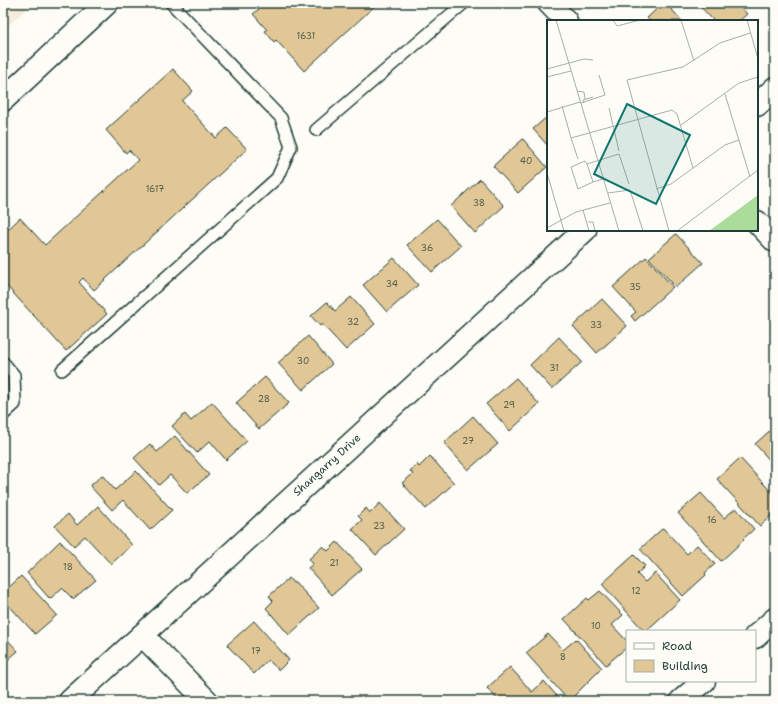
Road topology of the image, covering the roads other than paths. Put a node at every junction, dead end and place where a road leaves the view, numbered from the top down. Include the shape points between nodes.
1 (107, 3) edge
2 (171, 3) edge
3 (464, 3) edge
4 (549, 3) edge
5 (565, 20) edge
6 (775, 88) edge
7 (3, 100) edge
8 (758, 104) edge
9 (316, 130) dead end
10 (758, 223) edge
11 (584, 231) edge
12 (775, 241) edge
13 (3, 362) edge
14 (62, 370) dead end
15 (3, 415) edge
16 (775, 619) edge
17 (142, 635) junction
18 (756, 635) edge
19 (703, 682) edge
20 (70, 701) edge
21 (208, 701) edge
22 (681, 701) edge

1 - 7 street
2 - 14 lane via 280,118 291,148 277,178
3 - 9 lane
4 - 5 street
6 - 8 street
10 - 12 street
11 - 17 street, Shangarry Drive
13 - 15 lane via 14,375 15,404
16 - 18 street
17 - 20 street, Shangarry Drive
17 - 21 street
19 - 22 street

